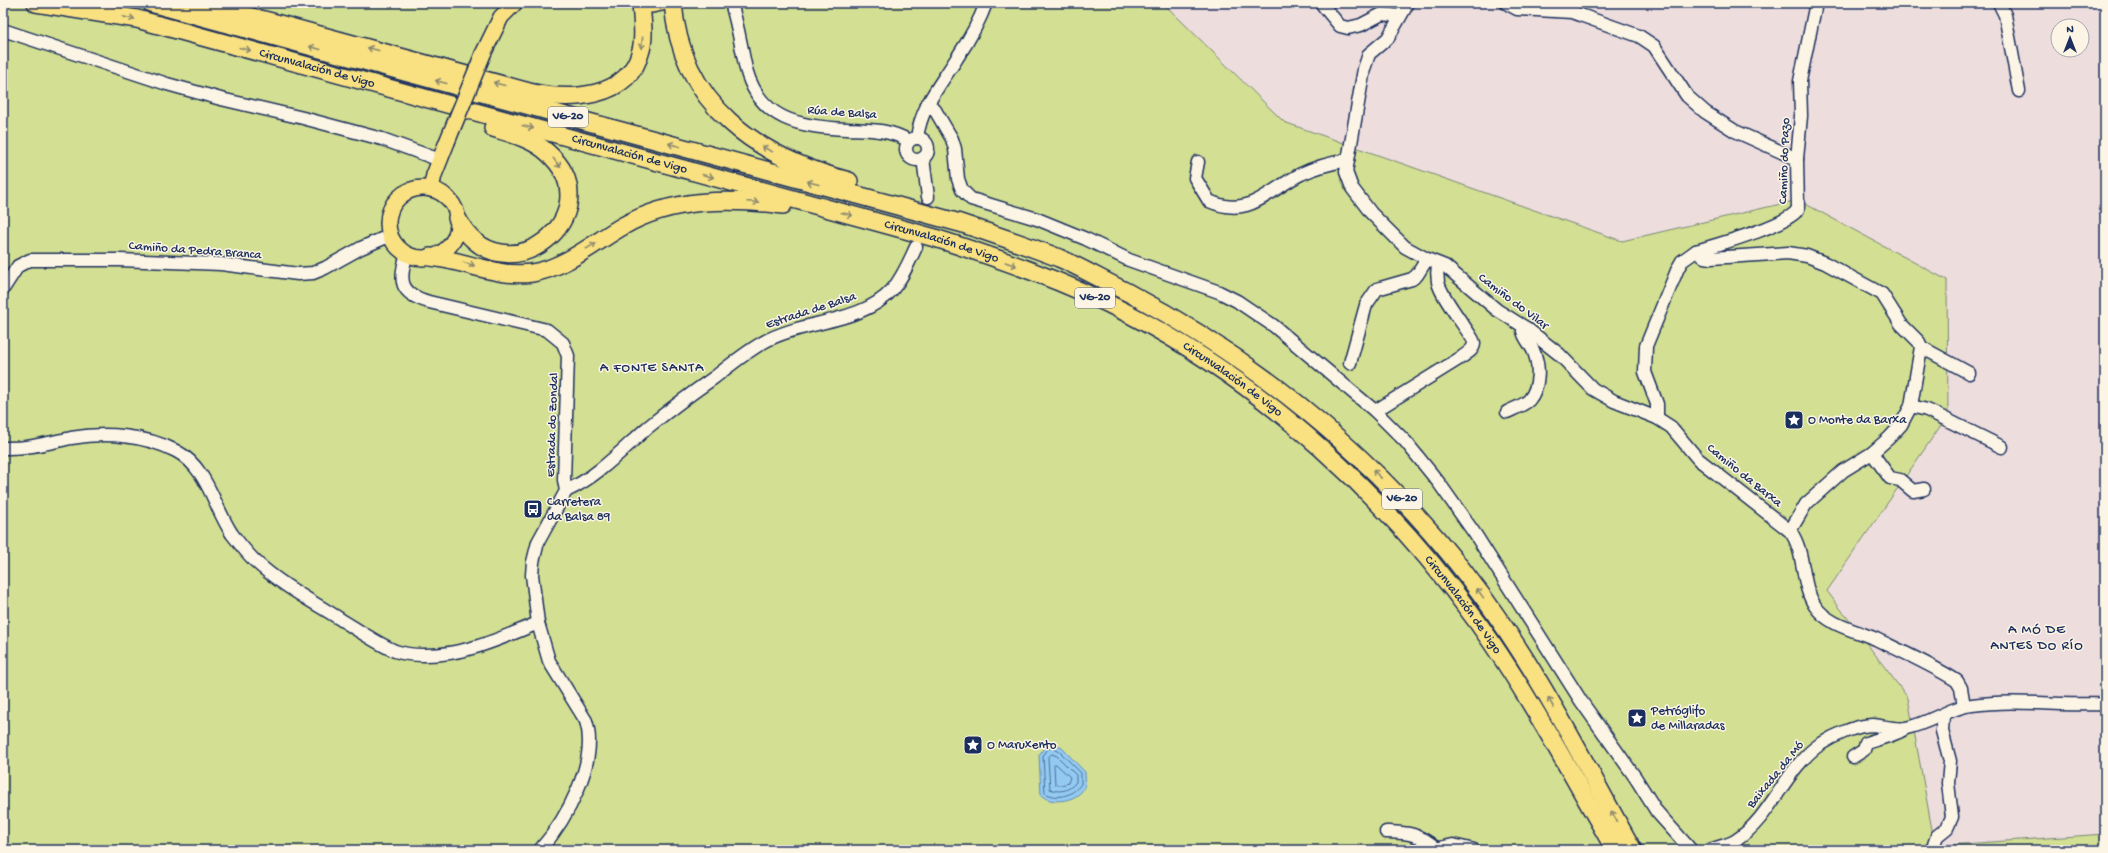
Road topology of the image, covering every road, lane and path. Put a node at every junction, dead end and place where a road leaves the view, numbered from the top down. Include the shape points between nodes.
1 (36, 3) edge
2 (151, 3) edge
3 (196, 3) edge
4 (515, 3) edge
5 (662, 3) edge
6 (673, 3) edge
7 (731, 3) edge
8 (986, 3) edge
9 (1321, 3) edge
10 (1408, 3) edge
11 (1506, 3) edge
12 (1816, 3) edge
13 (1999, 3) edge
14 (640, 4) edge
15 (1400, 16) junction
16 (3, 30) edge
17 (356, 80) junction
18 (2019, 91) dead end
19 (926, 104) junction
20 (913, 139) junction
21 (923, 158) junction
22 (440, 160) junction
23 (1348, 160) junction
24 (1797, 160) junction
25 (1198, 162) dead end
26 (431, 189) junction
27 (928, 197) tunnel mouth
28 (816, 205) junction
29 (457, 218) junction
30 (986, 232) junction
31 (390, 235) junction
32 (916, 247) tunnel mouth
33 (1696, 251) junction
34 (407, 254) junction
35 (430, 257) junction
36 (1432, 261) junction
37 (3, 289) edge
38 (1526, 328) junction
39 (1921, 347) junction
40 (1350, 363) dead end
41 (1969, 372) dead end
42 (1911, 406) junction
43 (1375, 411) junction
44 (1507, 412) dead end
45 (1657, 418) junction
46 (2002, 446) dead end
47 (3, 448) edge
48 (1872, 452) junction
49 (1924, 489) dead end
50 (566, 491) junction
51 (1790, 532) junction
52 (538, 623) junction
53 (2105, 704) edge
54 (1964, 706) junction
55 (1943, 716) junction
56 (1905, 728) junction
57 (1853, 757) dead end
58 (1386, 832) dead end
59 (1433, 849) edge
60 (540, 850) edge
61 (1474, 850) edge
62 (1615, 850) edge
63 (1633, 850) edge
64 (1691, 850) edge
65 (1710, 850) edge
66 (1932, 850) edge

1 -> 17 highway, Circunvalación de Vigo / VG-20 via 137,20
30 -> 2 highway, Circunvalación de Vigo / VG-20 via 896,205
14 -> 3 highway via 642,48 637,62 630,71 620,82 597,94 559,97 529,92
4 - 22 main road, bridge via 501,17 483,54
5 - 14 main road
30 -> 6 highway via 968,219 839,179 786,159 759,145 739,130 707,97 695,79 679,41
7 - 20 street, Rúa de Balsa via 747,71 756,92 767,107 781,117 798,124 880,130
8 - 19 street via 971,37
9 - 15 street via 1340,26 1348,28 1362,25 1382,14
10 - 15 street, Camiño do Vilar
11 - 24 street via 1516,9 1572,12 1639,36 1654,46 1687,96 1705,112 1735,131
12 - 24 street, Camiño do Pazo via 1800,81 1801,116
13 - 18 street via 2005,14
15 - 23 street, Camiño do Vilar via 1388,38 1369,54
16 - 22 street via 167,84 221,100 374,137
17 -> 28 highway, Circunvalación de Vigo / VG-20
17 -> 29 highway via 383,95 506,132 534,143 557,162 566,179 568,202 563,220 552,237 530,250 508,254 483,247 464,230
19 - 20 street
19 - 43 street via 935,110 952,139 958,180 962,190 971,199 1037,219 1129,260 1225,295 1274,326
20 - 21 street via 924,140 928,147 928,152
20 - 21 street via 906,148 908,155 915,159
21 - 27 street
22 - 26 main road
23 - 25 street via 1316,168 1282,184 1248,206 1236,208 1209,201 1195,178
23 - 36 street, Camiño do Vilar via 1348,179 1371,213 1405,246
24 - 33 street, Camiño do Pazo via 1799,201 1795,215 1780,223
26 - 29 main road via 448,200
26 - 31 main road via 411,191 395,203 389,215
35 -> 28 highway via 449,258 511,275 533,273 580,252 624,225 669,207 718,200 793,206
28 -> 62 highway, Circunvalación de Vigo / VG-20 via 986,254 1076,289 1130,315 1236,380 1311,439 1354,478 1422,551 1478,623 1532,708
29 - 35 main road via 454,239 444,250
63 -> 30 highway, Circunvalación de Vigo / VG-20 via 1542,686 1503,624 1439,541 1406,503 1352,449 1297,402 1245,364 1158,309 1059,258
31 - 34 main road via 397,246
31 - 37 street, Camiño da Pedra Branca via 325,268 306,274 221,264 30,260 18,266
32 - 50 street, Estrada de Balsa via 903,275 892,290 880,300 858,312 793,329 761,343 672,407 597,472
33 - 39 street via 1704,257 1711,258 1788,252 1825,263 1882,294 1901,324 1915,337
33 - 45 street via 1678,268 1646,346 1645,372 1656,404
34 - 35 main road
34 - 50 street, Estrada do Zondal via 403,283 412,296 538,327 552,333 563,343 569,368 564,480
36 - 38 street, Camiño do Vilar via 1445,266 1497,310
36 - 40 street via 1412,279 1377,289 1366,305
36 - 43 street via 1438,283 1459,320 1474,339 1474,346 1462,357
38 - 44 street via 1523,331 1533,350 1538,367 1538,380 1528,401
38 - 45 street, Camiño do Vilar via 1559,354 1594,389 1614,401
39 - 41 street
39 - 42 street
42 - 46 street via 1927,410
42 - 48 street via 1901,425
43 - 64 street via 1406,442 1439,483 1475,534 1581,701 1657,812
45 - 51 street, Camiño da Barxa via 1671,427 1698,459
47 - 52 street via 28,448 103,435 145,440 176,451 189,460 197,470 228,527 255,561 315,604 396,651 440,655 502,638
48 - 49 street via 1890,478 1900,480 1913,491
48 - 51 street via 1843,471 1806,504
50 - 52 street, Estrada do Zondal via 538,542 533,562 532,575
51 - 54 street, Camiño da Barxa via 1798,543 1811,598 1824,616 1837,624 1876,639 1957,681
52 - 60 street, Estrada do Zondal via 548,661 586,721 590,732 578,790
53 - 54 street, Baixada da Mó via 2011,702
54 - 55 street, Baixada da Mó
55 - 56 street, Baixada da Mó
55 - 66 street via 1942,731 1950,762 1948,782 1952,816 1947,828 1937,836
56 - 57 street via 1899,733 1866,744 1864,750
56 - 65 street, Baixada da Mó via 1871,725 1819,745 1803,760 1752,827 1735,841
58 - 59 street via 1424,838
59 - 61 street via 1453,845

